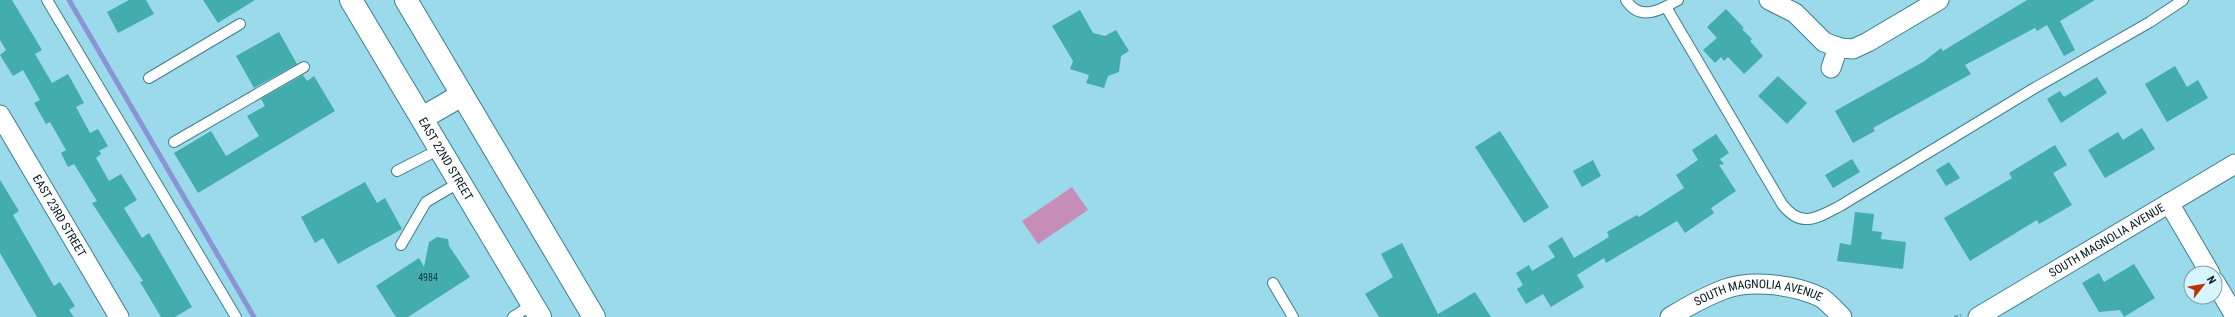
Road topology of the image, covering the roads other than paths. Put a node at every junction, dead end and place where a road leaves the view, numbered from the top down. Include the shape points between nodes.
1 (47, 0) edge
2 (351, 0) edge
3 (406, 0) edge
4 (1626, 0) edge
5 (1678, 0) edge
6 (1769, 0) edge
7 (1939, 0) edge
8 (2183, 0) edge
9 (1666, 7) junction
10 (240, 24) dead end
11 (1833, 46) junction
12 (304, 67) dead end
13 (1831, 68) dead end
14 (149, 78) dead end
15 (462, 95) junction
16 (0, 115) edge
17 (422, 118) junction
18 (174, 142) dead end
19 (440, 148) junction
20 (2235, 164) edge
21 (397, 171) dead end
22 (460, 182) junction
23 (2169, 203) junction
24 (401, 245) dead end
25 (2205, 265) edge
26 (1273, 283) dead end
27 (2223, 296) edge
28 (536, 311) edge
29 (2235, 316) edge
30 (119, 317) edge
31 (236, 317) edge
32 (513, 317) edge
33 (594, 317) edge
34 (1293, 317) edge
35 (1670, 317) edge
36 (1842, 317) edge
37 (1978, 317) edge

1 - 31 lane
2 - 17 main road, EAST 22ND STREET
3 - 15 main road
4 - 9 lane via 1636,10 1644,12 1659,11
5 - 9 lane
6 - 11 street via 1795,13 1817,36
7 - 11 street via 1852,49
8 - 9 lane via 1840,206 1814,219 1804,220 1787,211 1782,204
10 - 14 lane
11 - 13 street
12 - 18 lane
15 - 17 main road
15 - 33 main road
16 - 30 street, EAST 23RD STREET
17 - 19 main road, EAST 22ND STREET
19 - 21 lane
19 - 22 main road, EAST 22ND STREET
20 - 23 street, SOUTH MAGNOLIA AVENUE
22 - 24 lane via 426,202
22 - 28 main road, EAST 22ND STREET
23 - 25 street
23 - 37 street, SOUTH MAGNOLIA AVENUE
26 - 34 lane
27 - 29 street
28 - 32 lane
35 - 36 street, SOUTH MAGNOLIA AVENUE via 1726,288 1761,284 1793,288 1822,299

